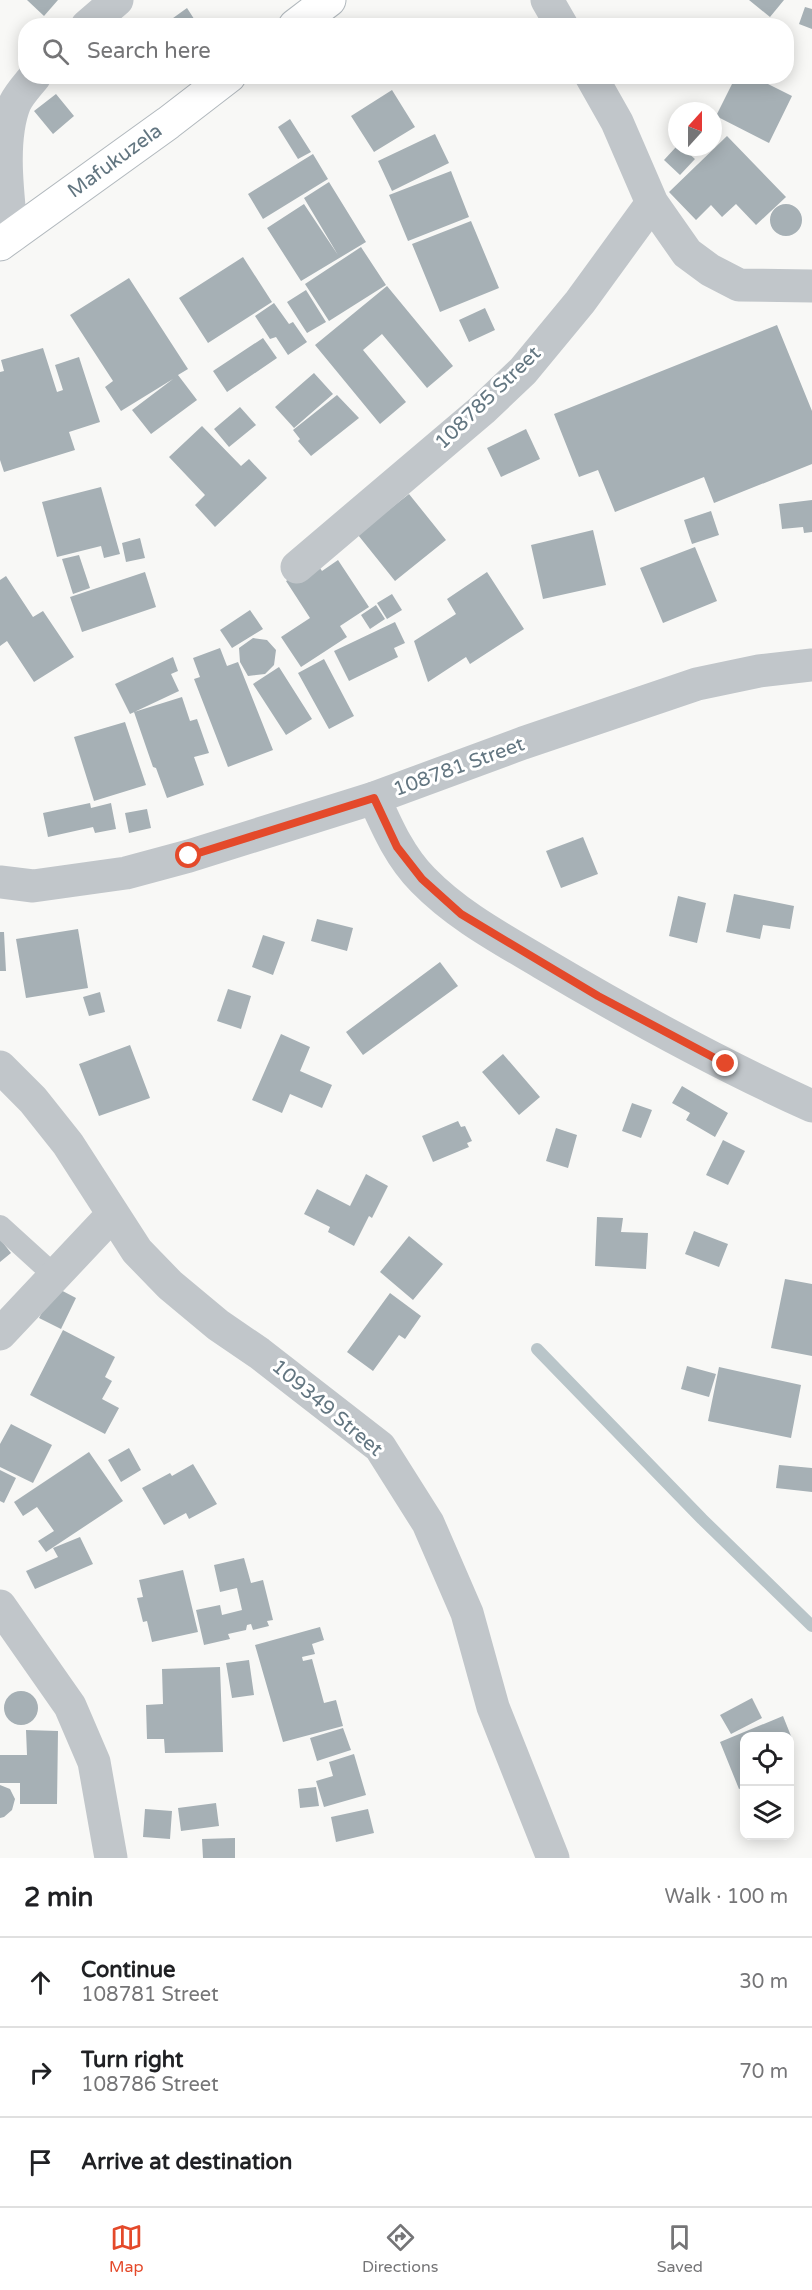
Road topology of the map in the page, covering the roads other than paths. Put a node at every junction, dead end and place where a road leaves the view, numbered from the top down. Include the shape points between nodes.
1 (117, 0) edge
2 (329, 0) edge
3 (547, 0) edge
4 (96, 18) edge
5 (305, 18) edge
6 (557, 18) edge
7 (29, 84) edge
8 (218, 84) edge
9 (596, 84) edge
10 (652, 203) junction
11 (6, 240) edge
12 (812, 286) edge
13 (297, 567) dead end
14 (812, 665) edge
15 (374, 798) junction
16 (0, 882) edge
17 (0, 1066) edge
18 (812, 1106) edge
19 (113, 1214) junction
20 (0, 1226) edge
21 (55, 1276) junction
22 (0, 1334) edge
23 (0, 1606) edge
24 (111, 1858) edge
25 (553, 1858) edge

1 - 4 street
2 - 5 main road
3 - 6 street
7 - 11 street via 15,103 6,130
8 - 11 main road, Mafukuzela
9 - 10 street via 617,122
10 - 12 street via 687,253 739,285
10 - 13 street, 108785 Street via 580,302 523,370 482,410
14 - 15 street, 108781 Street via 697,684
15 - 16 street, 108781 Street via 126,873 33,886
15 - 18 street via 397,847 422,879 461,914 598,996
17 - 19 street, 109349 Street via 68,1144
19 - 21 street
19 - 25 street, 109349 Street via 137,1251 170,1285 380,1447 428,1523 467,1613 493,1707
20 - 21 lane
21 - 22 street
23 - 24 street via 70,1706 94,1762

